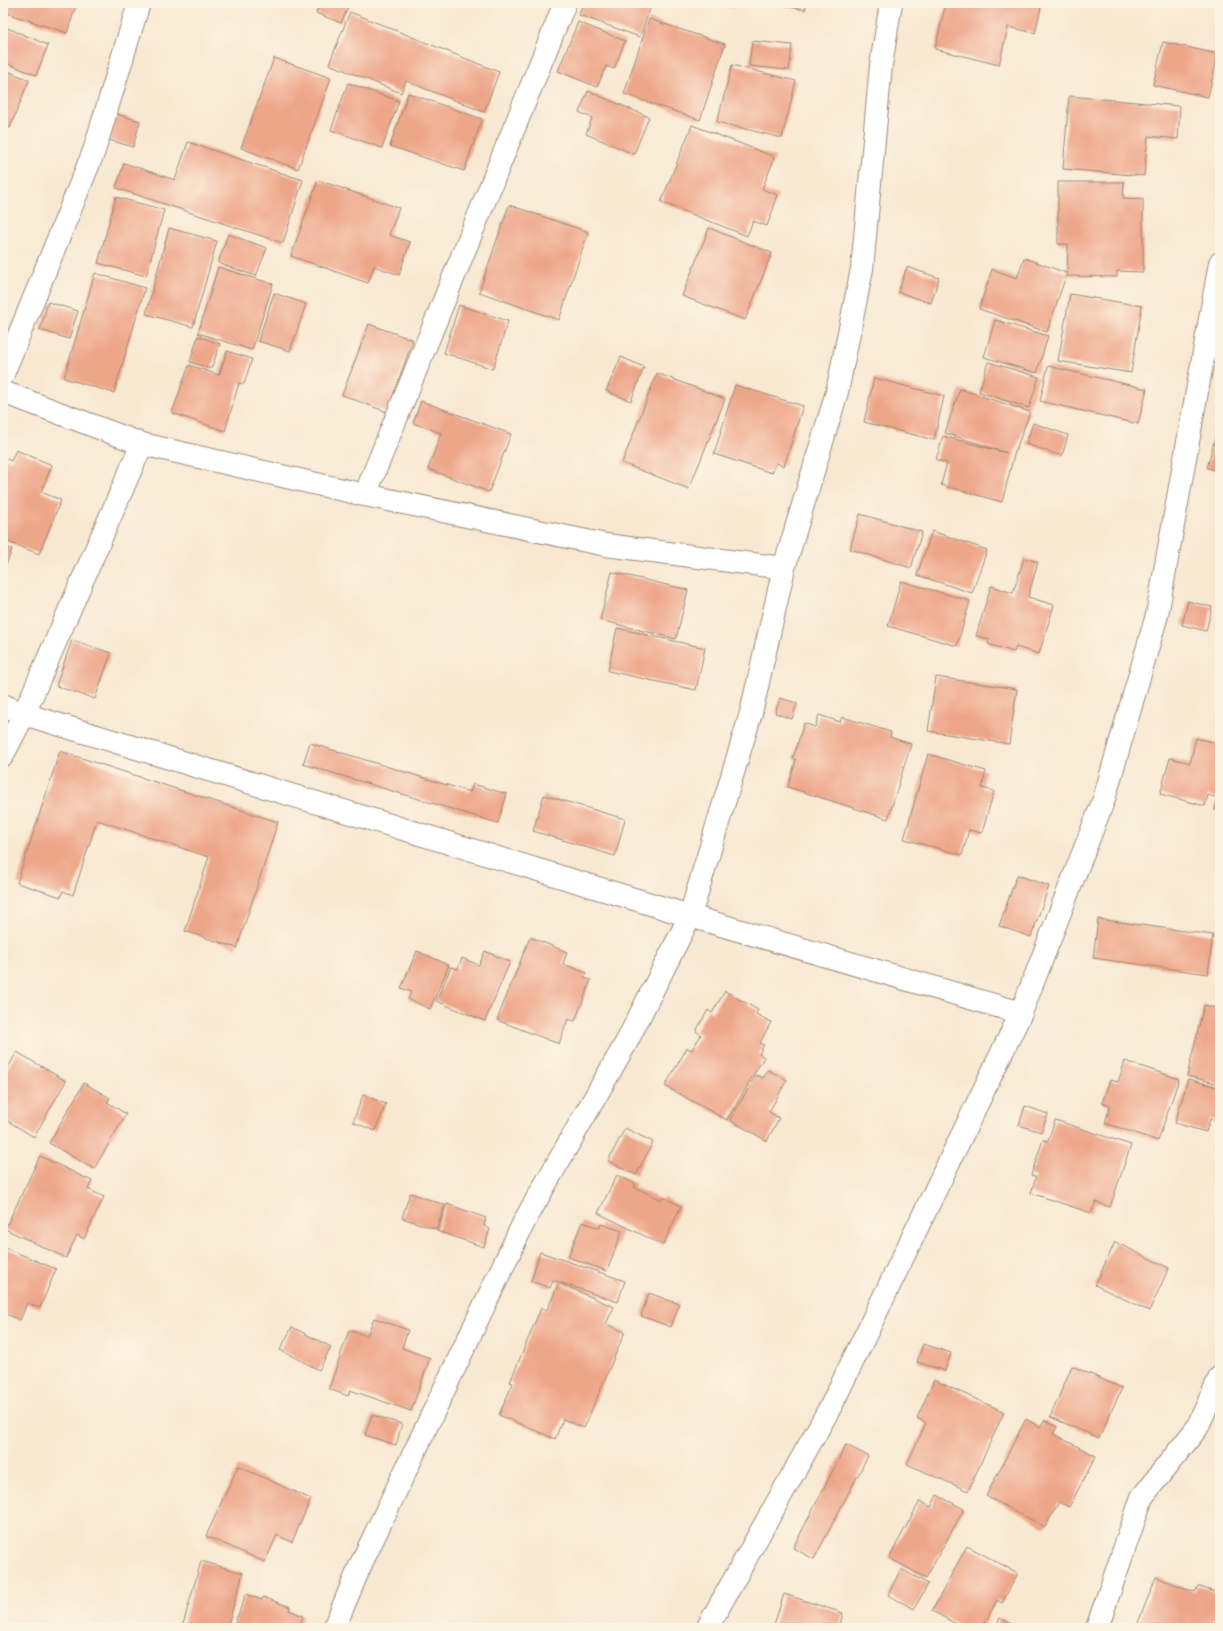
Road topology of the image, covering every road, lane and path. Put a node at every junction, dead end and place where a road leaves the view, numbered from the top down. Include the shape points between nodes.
1 (139, 3) edge
2 (565, 3) edge
3 (891, 3) edge
4 (1220, 263) edge
5 (3, 374) edge
6 (3, 392) edge
7 (142, 444) junction
8 (366, 495) junction
9 (784, 568) junction
10 (3, 705) edge
11 (24, 714) junction
12 (3, 755) edge
13 (690, 916) junction
14 (1021, 1013) junction
15 (1220, 1376) edge
16 (334, 1628) edge
17 (707, 1628) edge
18 (1097, 1628) edge

1 - 5 street via 94,151
2 - 8 street
3 - 9 street via 881,65 862,269 837,392
4 - 14 street via 1157,616 1104,799
6 - 7 street
7 - 8 street
7 - 11 street
8 - 9 street via 606,545
9 - 13 street via 751,713
10 - 11 street
11 - 12 street
11 - 13 street
13 - 14 street
13 - 16 street via 626,1044 525,1220 361,1564
14 - 17 street via 832,1404
15 - 18 street via 1197,1428 1142,1497

